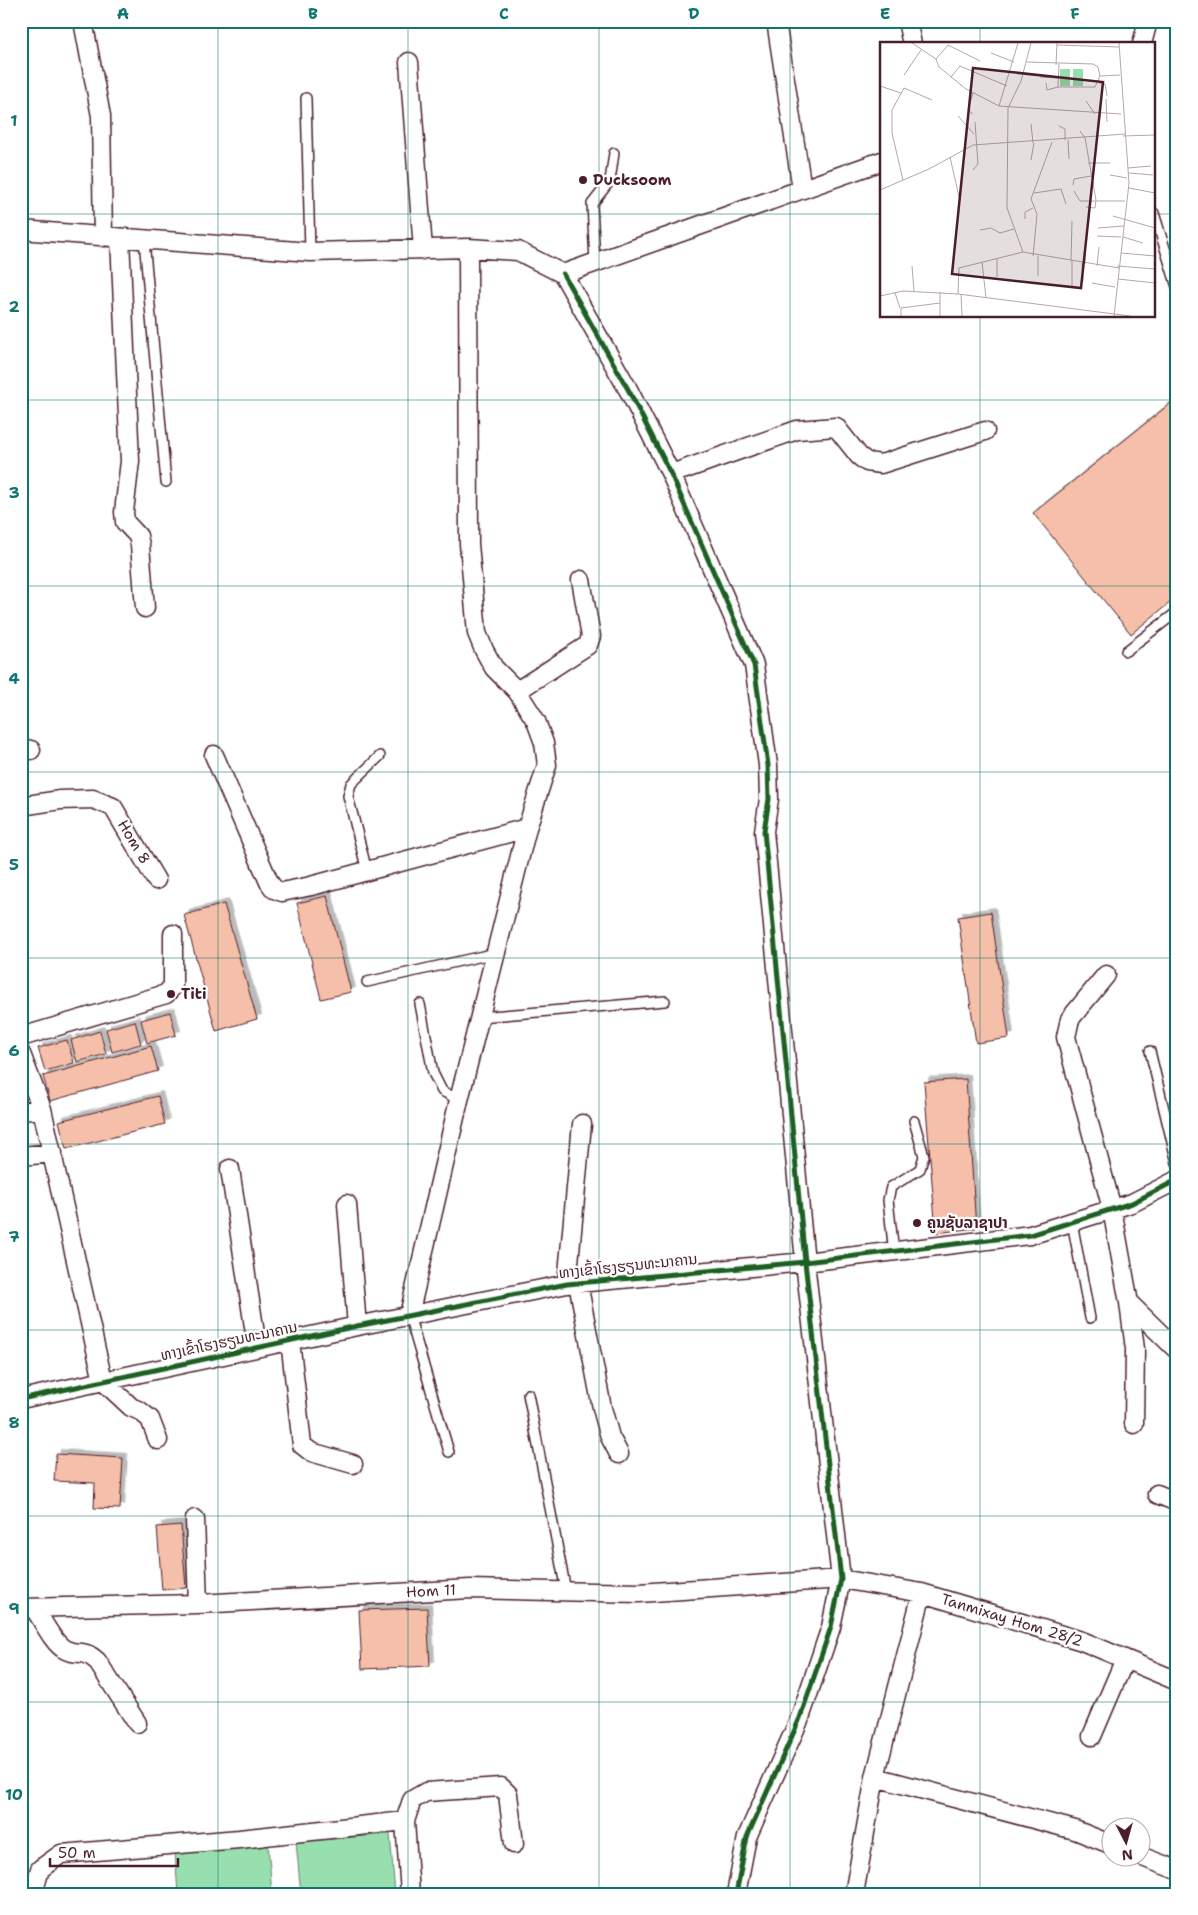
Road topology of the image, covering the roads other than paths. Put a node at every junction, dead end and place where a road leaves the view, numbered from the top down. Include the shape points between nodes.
1 (83, 21) edge
2 (776, 21) edge
3 (907, 21) edge
4 (1148, 21) edge
5 (912, 42) edge
6 (1143, 42) edge
7 (408, 62) dead end
8 (306, 98) dead end
9 (614, 153) dead end
10 (880, 162) edge
11 (802, 189) junction
12 (1156, 219) edge
13 (21, 230) edge
14 (112, 238) junction
15 (144, 240) junction
16 (468, 248) junction
17 (422, 250) junction
18 (310, 252) junction
19 (595, 262) junction
20 (563, 274) junction
21 (1177, 287) edge
22 (985, 431) dead end
23 (670, 474) junction
24 (166, 482) dead end
25 (581, 580) dead end
26 (145, 608) dead end
27 (1177, 612) edge
28 (1126, 651) dead end
29 (516, 691) junction
30 (214, 755) dead end
31 (380, 756) dead end
32 (21, 806) edge
33 (527, 828) junction
34 (367, 871) junction
35 (156, 880) dead end
36 (173, 934) dead end
37 (496, 953) junction
38 (1106, 975) dead end
39 (367, 982) dead end
40 (665, 1001) dead end
41 (420, 1004) dead end
42 (480, 1017) junction
43 (21, 1037) edge
44 (1150, 1051) dead end
45 (21, 1054) edge
46 (460, 1100) junction
47 (42, 1109) junction
48 (21, 1111) edge
49 (914, 1121) dead end
50 (582, 1124) dead end
51 (53, 1153) junction
52 (21, 1156) edge
53 (1177, 1163) edge
54 (230, 1168) dead end
55 (1177, 1180) edge
56 (347, 1204) dead end
57 (1112, 1209) junction
58 (1072, 1222) junction
59 (894, 1253) junction
60 (806, 1262) junction
61 (572, 1283) junction
62 (1129, 1303) junction
63 (409, 1315) junction
64 (1090, 1318) dead end
65 (357, 1326) junction
66 (290, 1340) junction
67 (257, 1347) junction
68 (1177, 1350) edge
69 (103, 1381) junction
70 (528, 1394) dead end
71 (21, 1399) edge
72 (1134, 1424) dead end
73 (158, 1440) dead end
74 (450, 1452) dead end
75 (619, 1454) dead end
76 (353, 1464) dead end
77 (1157, 1494) dead end
78 (1177, 1502) edge
79 (195, 1519) dead end
80 (841, 1579) junction
81 (566, 1592) junction
82 (922, 1593) junction
83 (198, 1604) junction
84 (28, 1608) edge
85 (1125, 1659) junction
86 (1176, 1680) edge
87 (137, 1723) dead end
88 (1092, 1736) dead end
89 (875, 1777) junction
90 (406, 1820) junction
91 (1100, 1840) edge
92 (514, 1844) dead end
93 (1150, 1860) edge
94 (1177, 1870) edge
95 (33, 1894) edge
96 (410, 1894) edge
97 (736, 1894) edge
98 (854, 1894) edge

1 - 14 street via 101,116
2 - 11 street
3 - 5 street
4 - 6 street
7 - 17 street
8 - 18 lane
9 - 19 lane via 610,181 592,204
10 - 11 street
11 - 19 street
12 - 21 lane
13 - 14 street
14 - 15 street
14 - 26 street via 130,462 124,512 125,522 138,536 140,545
15 - 18 street
15 - 24 lane
16 - 17 street
16 - 20 street via 518,250
16 - 29 street via 469,544 477,633 494,668
17 - 18 street
19 - 20 street
20 - 23 street via 629,391
22 - 23 street via 881,464 867,462 859,456 836,427 797,430
23 - 60 street via 754,664 768,765 769,799 764,831
25 - 29 street via 591,636 588,645
27 - 28 lane
29 - 33 street via 536,721 547,765
30 - 34 street via 274,889 282,892
31 - 34 lane via 351,784 348,796
32 - 35 street, Hom 8 via 93,799 113,807
33 - 34 street
33 - 37 street
36 - 43 street via 173,986 166,994
37 - 39 lane
37 - 42 street
38 - 57 street via 1070,1019 1066,1037
40 - 42 lane
41 - 46 lane via 433,1073 442,1091
42 - 46 street
44 - 53 lane
45 - 47 street
46 - 63 street
47 - 48 street
47 - 51 street
49 - 59 lane via 924,1156 920,1169 891,1187 888,1200
50 - 61 street
51 - 52 street
51 - 69 street
54 - 67 street
55 - 57 street, ທາງເຂົ້າໂຮງຮຽນທະນາຄານ via 1132,1203
56 - 65 street
57 - 58 street, ທາງເຂົ້າໂຮງຮຽນທະນາຄານ
57 - 62 street
58 - 59 street, ທາງເຂົ້າໂຮງຮຽນທະນາຄານ via 1030,1235
58 - 64 lane
59 - 60 street, ທາງເຂົ້າໂຮງຮຽນທະນາຄານ
60 - 61 street, ທາງເຂົ້າໂຮງຮຽນທະນາຄານ
60 - 80 street
61 - 63 street, ທາງເຂົ້າໂຮງຮຽນທະນາຄານ
61 - 75 street via 602,1408 610,1437
62 - 68 street
62 - 72 street via 1135,1349
63 - 65 street, ທາງເຂົ້າໂຮງຮຽນທະນາຄານ
63 - 74 lane
65 - 66 street, ທາງເຂົ້າໂຮງຮຽນທະນາຄານ
66 - 67 street, ທາງເຂົ້າໂຮງຮຽນທະນາຄານ
66 - 76 street via 302,1445 310,1452
67 - 69 street, ທາງເຂົ້າໂຮງຮຽນທະນາຄານ
69 - 71 street, ທາງເຂົ້າໂຮງຮຽນທະນາຄານ
69 - 73 street via 131,1407 150,1419
70 - 81 lane
77 - 78 street
79 - 83 street
80 - 81 street, Hom 11 via 639,1593
80 - 82 street, Tanmixay Hom 28/2
80 - 97 street via 831,1627 800,1718 747,1837
81 - 83 street, Hom 11 via 470,1589
82 - 85 street, Tanmixay Hom 28/2 via 1082,1641
82 - 89 street
83 - 84 street, Hom 11
84 - 87 street via 59,1646 66,1651 89,1653 97,1661
85 - 86 street, Tanmixay Hom 28/2
85 - 88 street
89 - 91 street via 1075,1830
89 - 98 street
90 - 92 street via 412,1800 426,1792 501,1787 508,1794
90 - 95 street via 239,1839 61,1854 40,1869
90 - 96 street
93 - 94 street

